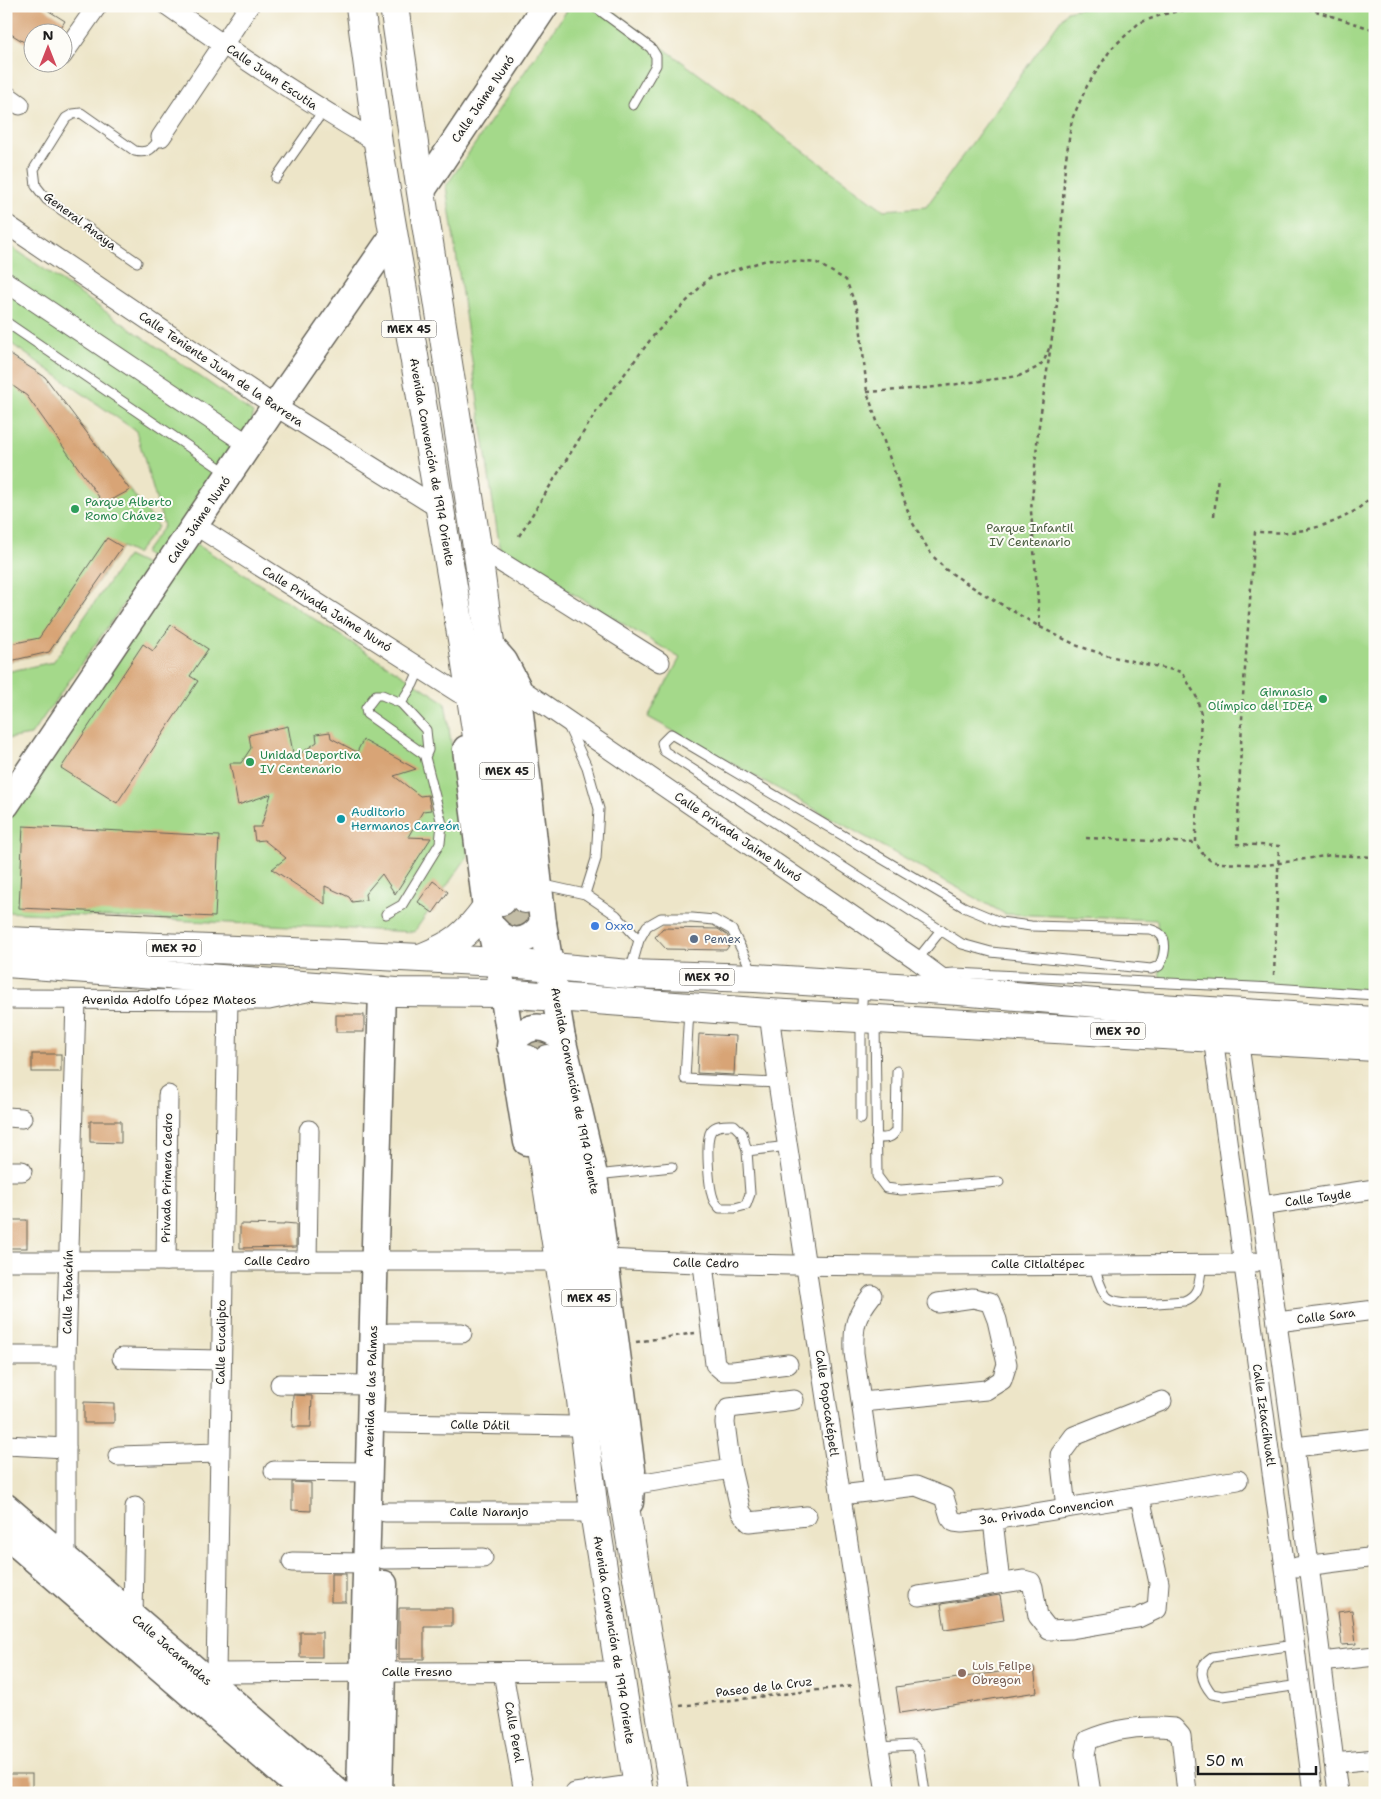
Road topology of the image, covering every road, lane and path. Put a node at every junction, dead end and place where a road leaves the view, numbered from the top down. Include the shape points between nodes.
1 (97, 6) edge
2 (168, 6) edge
3 (249, 6) edge
4 (360, 6) edge
5 (394, 6) edge
6 (544, 6) edge
7 (594, 6) edge
8 (1200, 6) edge
9 (1300, 6) edge
10 (1375, 30) edge
11 (72, 42) edge
12 (223, 45) junction
13 (633, 105) dead end
14 (323, 111) junction
15 (161, 137) joint
16 (378, 143) junction
17 (276, 178) dead end
18 (421, 192) junction
19 (6, 224) edge
20 (393, 236) junction
21 (136, 262) dead end
22 (6, 282) edge
23 (6, 322) edge
24 (1052, 342) junction
25 (867, 392) junction
26 (275, 406) junction
27 (249, 445) junction
28 (230, 475) junction
29 (1218, 476) dead end
30 (1375, 491) edge
31 (440, 509) junction
32 (1214, 516) dead end
33 (195, 525) junction
34 (519, 536) dead end
35 (477, 547) junction
36 (1040, 627) junction
37 (477, 648) junction
38 (660, 662) dead end
39 (420, 668) junction
40 (517, 686) junction
41 (459, 693) junction
42 (401, 703) junction
43 (565, 719) junction
44 (425, 755) junction
45 (6, 805) edge
46 (1086, 838) dead end
47 (1196, 843) junction
48 (1375, 857) edge
49 (1279, 864) junction
50 (585, 894) junction
51 (508, 903) junction
52 (386, 914) dead end
53 (6, 923) edge
54 (543, 923) junction
55 (941, 930) junction
56 (639, 940) junction
57 (6, 941) edge
58 (342, 954) junction
59 (422, 958) junction
60 (917, 960) junction
61 (498, 962) junction
62 (6, 963) edge
63 (551, 968) junction
64 (629, 974) junction
65 (936, 974) junction
66 (755, 978) junction
67 (863, 986) junction
68 (331, 987) junction
69 (1274, 988) junction
70 (959, 990) junction
71 (389, 991) junction
72 (502, 993) junction
73 (1375, 995) edge
74 (555, 996) junction
75 (1194, 997) junction
76 (6, 999) edge
77 (76, 1000) junction
78 (228, 1000) junction
79 (689, 1007) junction
80 (769, 1013) junction
81 (868, 1018) junction
82 (1375, 1021) edge
83 (1225, 1038) junction
84 (1375, 1047) edge
85 (537, 1050) junction
86 (897, 1072) dead end
87 (778, 1083) junction
88 (168, 1095) dead end
89 (861, 1119) dead end
90 (309, 1130) dead end
91 (876, 1138) junction
92 (788, 1146) junction
93 (747, 1151) junction
94 (672, 1167) dead end
95 (594, 1175) junction
96 (999, 1182) dead end
97 (1375, 1189) edge
98 (1262, 1206) junction
99 (605, 1259) junction
100 (1269, 1260) junction
101 (6, 1261) edge
102 (68, 1261) junction
103 (166, 1261) junction
104 (223, 1261) junction
105 (307, 1261) junction
106 (383, 1261) junction
107 (548, 1261) junction
108 (703, 1264) junction
109 (1092, 1264) junction
110 (1202, 1264) junction
111 (1244, 1264) junction
112 (807, 1265) junction
113 (872, 1296) dead end
114 (938, 1303) dead end
115 (1375, 1310) edge
116 (1277, 1322) junction
117 (711, 1330) junction
118 (389, 1333) junction
119 (462, 1333) dead end
120 (617, 1346) junction
121 (6, 1356) edge
122 (66, 1356) junction
123 (122, 1358) dead end
124 (221, 1360) junction
125 (788, 1364) dead end
126 (280, 1384) dead end
127 (371, 1385) junction
128 (794, 1400) dead end
129 (1162, 1401) dead end
130 (862, 1402) junction
131 (387, 1423) junction
132 (573, 1426) junction
133 (1375, 1438) edge
134 (6, 1446) edge
135 (1294, 1447) junction
136 (66, 1448) junction
137 (219, 1453) junction
138 (118, 1456) dead end
139 (731, 1470) junction
140 (274, 1471) dead end
141 (369, 1472) junction
142 (1238, 1480) dead end
143 (631, 1485) junction
144 (874, 1491) junction
145 (841, 1495) junction
146 (1140, 1497) junction
147 (592, 1500) junction
148 (6, 1507) edge
149 (135, 1507) dead end
150 (1066, 1508) junction
151 (385, 1512) junction
152 (807, 1516) dead end
153 (626, 1518) junction
154 (993, 1520) junction
155 (6, 1535) edge
156 (1375, 1557) edge
157 (483, 1558) dead end
158 (375, 1561) junction
159 (292, 1562) dead end
160 (1309, 1565) junction
161 (1285, 1568) junction
162 (63, 1571) junction
163 (1000, 1583) junction
164 (919, 1596) dead end
165 (133, 1616) junction
166 (1295, 1645) junction
167 (1375, 1656) edge
168 (1321, 1662) junction
169 (619, 1671) junction
170 (373, 1672) junction
171 (503, 1672) junction
172 (212, 1677) junction
173 (869, 1684) junction
174 (1300, 1685) junction
175 (660, 1709) junction
176 (879, 1747) junction
177 (1375, 1759) edge
178 (1334, 1764) junction
179 (638, 1788) edge
180 (305, 1793) edge
181 (339, 1793) edge
182 (360, 1793) edge
183 (379, 1793) edge
184 (524, 1793) edge
185 (575, 1793) edge
186 (674, 1793) edge
187 (886, 1793) edge
188 (925, 1793) edge
189 (1091, 1793) edge
190 (1188, 1793) edge
191 (1313, 1793) edge
192 (1338, 1793) edge

1 - 11 street
2 - 12 street, Calle Juan Escutia
3 - 12 street
4 - 16 main road, Avenida Convención de 1914 Oriente / MEX 45
5 - 18 main road, Avenida Convención de 1914 Oriente / MEX 45
6 - 18 street, Calle Jaime Nunó
7 - 13 lane via 651,48 656,56 656,65
8 - 24 path via 1139,24 1111,49 1087,86 1072,119 1065,165
9 - 10 path
12 - 14 street, Calle Juan Escutia
12 - 15 street
14 - 16 street, Calle Juan Escutia
14 - 17 lane
15 - 21 lane, General Anaya via 151,151 135,151 81,113 73,114 66,118 34,169 36,186 47,200
16 - 20 main road, Avenida Convención de 1914 Oriente / MEX 45
18 - 35 main road, Avenida Convención de 1914 Oriente / MEX 45
19 - 26 street, Calle Teniente Juan de la Barrera
20 - 26 street, Calle Jaime Nunó
20 - 31 main road, Avenida Convención de 1914 Oriente / MEX 45
22 - 27 street
23 - 28 lane
24 - 25 path via 1044,361 1019,376
24 - 36 path via 1038,432 1031,511
25 - 34 path via 859,314 846,280 817,263 770,259 709,278 654,335 596,412
25 - 36 path via 911,520 931,554 945,569
26 - 27 street, Calle Jaime Nunó
26 - 31 street, Calle Teniente Juan de la Barrera
27 - 28 street, Calle Jaime Nunó
28 - 33 street, Calle Jaime Nunó
29 - 32 path
30 - 49 path via 1354,512 1320,526 1290,532 1255,532 1243,696 1237,844 1279,846
31 - 37 main road, Avenida Convención de 1914 Oriente / MEX 45
33 - 39 street, Calle Privada Jaime Nunó
33 - 45 street, Calle Jaime Nunó
35 - 37 main road, Avenida Convención de 1914 Oriente / MEX 45
35 - 38 street
36 - 47 path via 1078,646 1109,656 1182,672 1197,698 1201,714
37 - 40 street, Avenida Convención de 1914 Oriente via 504,661
37 - 41 street, Avenida Convención de 1914 Oriente via 460,675
37 - 51 main road, Avenida Convención de 1914 Oriente / MEX 45
39 - 41 street, Calle Privada Jaime Nunó
39 - 42 lane
40 - 43 street, Calle Privada Jaime Nunó
40 - 51 street, Avenida Convención de 1914 Oriente
41 - 51 street, Avenida Convención de 1914 Oriente
42 - 44 lane via 426,730 428,750
42 - 44 lane via 376,695 366,708 367,714
43 - 50 lane via 587,767 599,809 596,859
43 - 60 street, Calle Privada Jaime Nunó
44 - 52 lane via 442,824 440,843 402,905
46 - 47 path
47 - 49 path via 1211,861
48 - 49 path via 1330,855
49 - 69 path
50 - 51 lane
50 - 56 lane via 616,915
51 - 54 street, Avenida Convención de 1914 Oriente
51 - 54 street via 495,932 504,938 527,939
51 - 59 main road via 456,941
51 - 61 street, Avenida Convención de 1914 Oriente
53 - 58 main road via 303,940
54 - 63 street, Avenida Convención de 1914 Oriente
55 - 55 lane via 962,944 991,952 1151,968 1159,966 1163,959 1164,939 1159,932 1149,929 1031,926 1000,922 973,910 674,735 662,743 664,751
55 - 60 lane
56 - 64 lane
56 - 66 lane via 647,926 661,918 714,920 732,930
57 - 58 main road, MEX 70
58 - 59 main road, MEX 70
59 - 61 main road, MEX 70
60 - 65 street, Calle Privada Jaime Nunó
61 - 63 main road, MEX 70
61 - 72 street, Avenida Convención de 1914 Oriente
62 - 68 main road, MEX 70
63 - 64 main road, MEX 70
63 - 74 street, Avenida Convención de 1914 Oriente
64 - 66 main road, MEX 70
65 - 70 street, Calle Privada Jaime Nunó
65 - 75 lane via 955,973
66 - 67 main road, MEX 70
67 - 70 main road, MEX 70
67 - 81 lane
68 - 71 main road, MEX 70
68 - 78 street, Avenida Adolfo López Mateos via 269,1000
69 - 73 lane
69 - 75 lane
70 - 75 main road, MEX 70 via 1143,1007
71 - 72 main road, MEX 70
71 - 106 street, Avenida de las Palmas
72 - 74 main road, MEX 70
72 - 85 street, Avenida Convención de 1914 Oriente
74 - 79 main road, MEX 70
74 - 85 street, Avenida Convención de 1914 Oriente
75 - 82 main road, MEX 70
76 - 77 street, Avenida Adolfo López Mateos
77 - 78 street, Avenida Adolfo López Mateos
77 - 102 street, Calle Tabachín
78 - 104 street, Calle Eucalipto
79 - 80 main road, MEX 70
79 - 87 lane via 685,1079
80 - 81 main road, MEX 70
80 - 87 street, Calle Popocatépetl
81 - 83 main road, MEX 70
81 - 89 lane
81 - 91 lane
83 - 84 main road, MEX 70
83 - 98 street, Calle Iztaccíhuatl
83 - 111 street, Calle Iztaccíhuatl
85 - 95 street, Avenida Convención de 1914 Oriente
85 - 107 street, Avenida Convención de 1914 Oriente
85 - 147 main road, Avenida Convención de 1914 Oriente / MEX 45
85 - 153 main road, Avenida Convención de 1914 Oriente / MEX 45
86 - 91 lane via 896,1130 890,1138
87 - 92 street, Calle Popocatépetl
88 - 103 street, Privada Primera Cedro
90 - 105 street
91 - 96 lane via 877,1176 886,1188 900,1190
92 - 93 lane
92 - 112 street, Calle Popocatépetl
93 - 93 lane via 750,1194 746,1205 720,1208 711,1191 708,1142 712,1130 720,1125 734,1125 742,1133
94 - 95 lane
95 - 99 street, Avenida Convención de 1914 Oriente
97 - 98 street, Calle Tayde
98 - 100 street, Calle Iztaccíhuatl
99 - 108 street, Calle Cedro
99 - 120 street, Avenida Convención de 1914 Oriente
100 - 111 street, Calle Citlaltépec
100 - 116 street, Calle Iztaccíhuatl
101 - 102 street, Calle Cedro
102 - 103 street, Calle Cedro
102 - 122 street, Calle Tabachín
103 - 104 street, Calle Cedro
104 - 105 street, Calle Cedro
104 - 124 street, Calle Eucalipto
105 - 106 street, Calle Cedro
106 - 107 street, Calle Cedro
106 - 118 street, Avenida de las Palmas
106 - 127 street, Avenida de las Palmas
107 - 132 street, Avenida Convención de 1914 Oriente
108 - 112 street, Calle Cedro
108 - 117 street
109 - 110 street, Calle Citlaltépec
109 - 110 lane via 1106,1296 1115,1303 1130,1304 1192,1299
109 - 112 street, Calle Citlaltépec
110 - 111 street, Calle Citlaltépec
111 - 161 street, Calle Iztaccíhuatl
112 - 145 street, Calle Popocatépetl
113 - 130 street via 860,1311 853,1330
114 - 130 street via 973,1298 990,1302 1006,1364 1002,1380 986,1390
115 - 116 street, Calle Sara
116 - 135 street, Calle Iztaccíhuatl
117 - 120 path
117 - 125 street via 715,1364 723,1371
118 - 119 street
118 - 131 street, Avenida de las Palmas
120 - 143 street, Avenida Convención de 1914 Oriente
121 - 122 street
122 - 136 street, Calle Tabachín
123 - 124 street
124 - 137 street, Calle Eucalipto
126 - 127 street
127 - 141 street, Avenida de las Palmas
128 - 139 street via 729,1408 725,1423
129 - 150 street via 1074,1436 1060,1456
130 - 144 street
131 - 132 street, Calle Dátil
131 - 151 street, Avenida de las Palmas
132 - 147 street, Avenida Convención de 1914 Oriente
133 - 135 street
134 - 136 street
135 - 160 street, Calle Iztaccíhuatl
136 - 162 street, Calle Tabachín
137 - 138 street
137 - 172 street, Calle Eucalipto
139 - 143 street
139 - 152 street via 740,1512 749,1522
140 - 141 street
141 - 158 street, Avenida de las Palmas
142 - 146 street, 3a. Privada Convencion
143 - 153 street, Avenida Convención de 1914 Oriente
144 - 145 street, 3a. Privada Convencion
144 - 154 street, 3a. Privada Convencion via 916,1486 944,1497 954,1522
145 - 173 street, Calle Popocatépetl
146 - 150 street, 3a. Privada Convencion
146 - 163 street via 1159,1583 1156,1609 1138,1618 1049,1630 1038,1616 1031,1582
147 - 151 street, Calle Naranjo
147 - 169 main road, Avenida Convención de 1914 Oriente / MEX 45
148 - 162 street, Calle Jacarandas
149 - 165 street
150 - 154 street, 3a. Privada Convencion
151 - 158 street, Avenida de las Palmas
153 - 175 main road, Avenida Convención de 1914 Oriente / MEX 45
154 - 163 street
155 - 162 street, Calle Jacarandas
156 - 160 street
157 - 158 street
158 - 159 street
158 - 170 street, Avenida de las Palmas
160 - 161 street
160 - 168 street, Calle Iztaccíhuatl
161 - 166 street, Calle Iztaccíhuatl
162 - 165 street, Calle Jacarandas
162 - 180 street, Calle Jacarandas
163 - 164 street
165 - 172 street, Calle Jacarandas
166 - 174 street, Calle Iztaccíhuatl
166 - 174 lane via 1212,1657 1202,1668 1204,1685 1212,1694 1223,1696
167 - 168 street
168 - 178 street, Calle Iztaccíhuatl
169 - 171 street, Calle Fresno
169 - 179 main road, Avenida Convención de 1914 Oriente / MEX 45
170 - 171 street, Calle Fresno
170 - 172 street, Calle Fresno
170 - 182 street, Avenida de las Palmas
170 - 183 street, Avenida de las Palmas
171 - 184 street, Calle Peral
172 - 181 street, Calle Jacarandas
173 - 175 path, Paseo de la Cruz
173 - 176 street, Calle Popocatépetl
174 - 191 street, Calle Iztaccíhuatl
175 - 186 main road, Avenida Convención de 1914 Oriente / MEX 45
176 - 187 street, Calle Popocatépetl
176 - 188 lane via 913,1745 919,1752
177 - 178 street
178 - 192 street, Calle Iztaccíhuatl
179 - 185 street
189 - 190 street via 1085,1754 1088,1740 1107,1732 1156,1726 1174,1728 1181,1736

